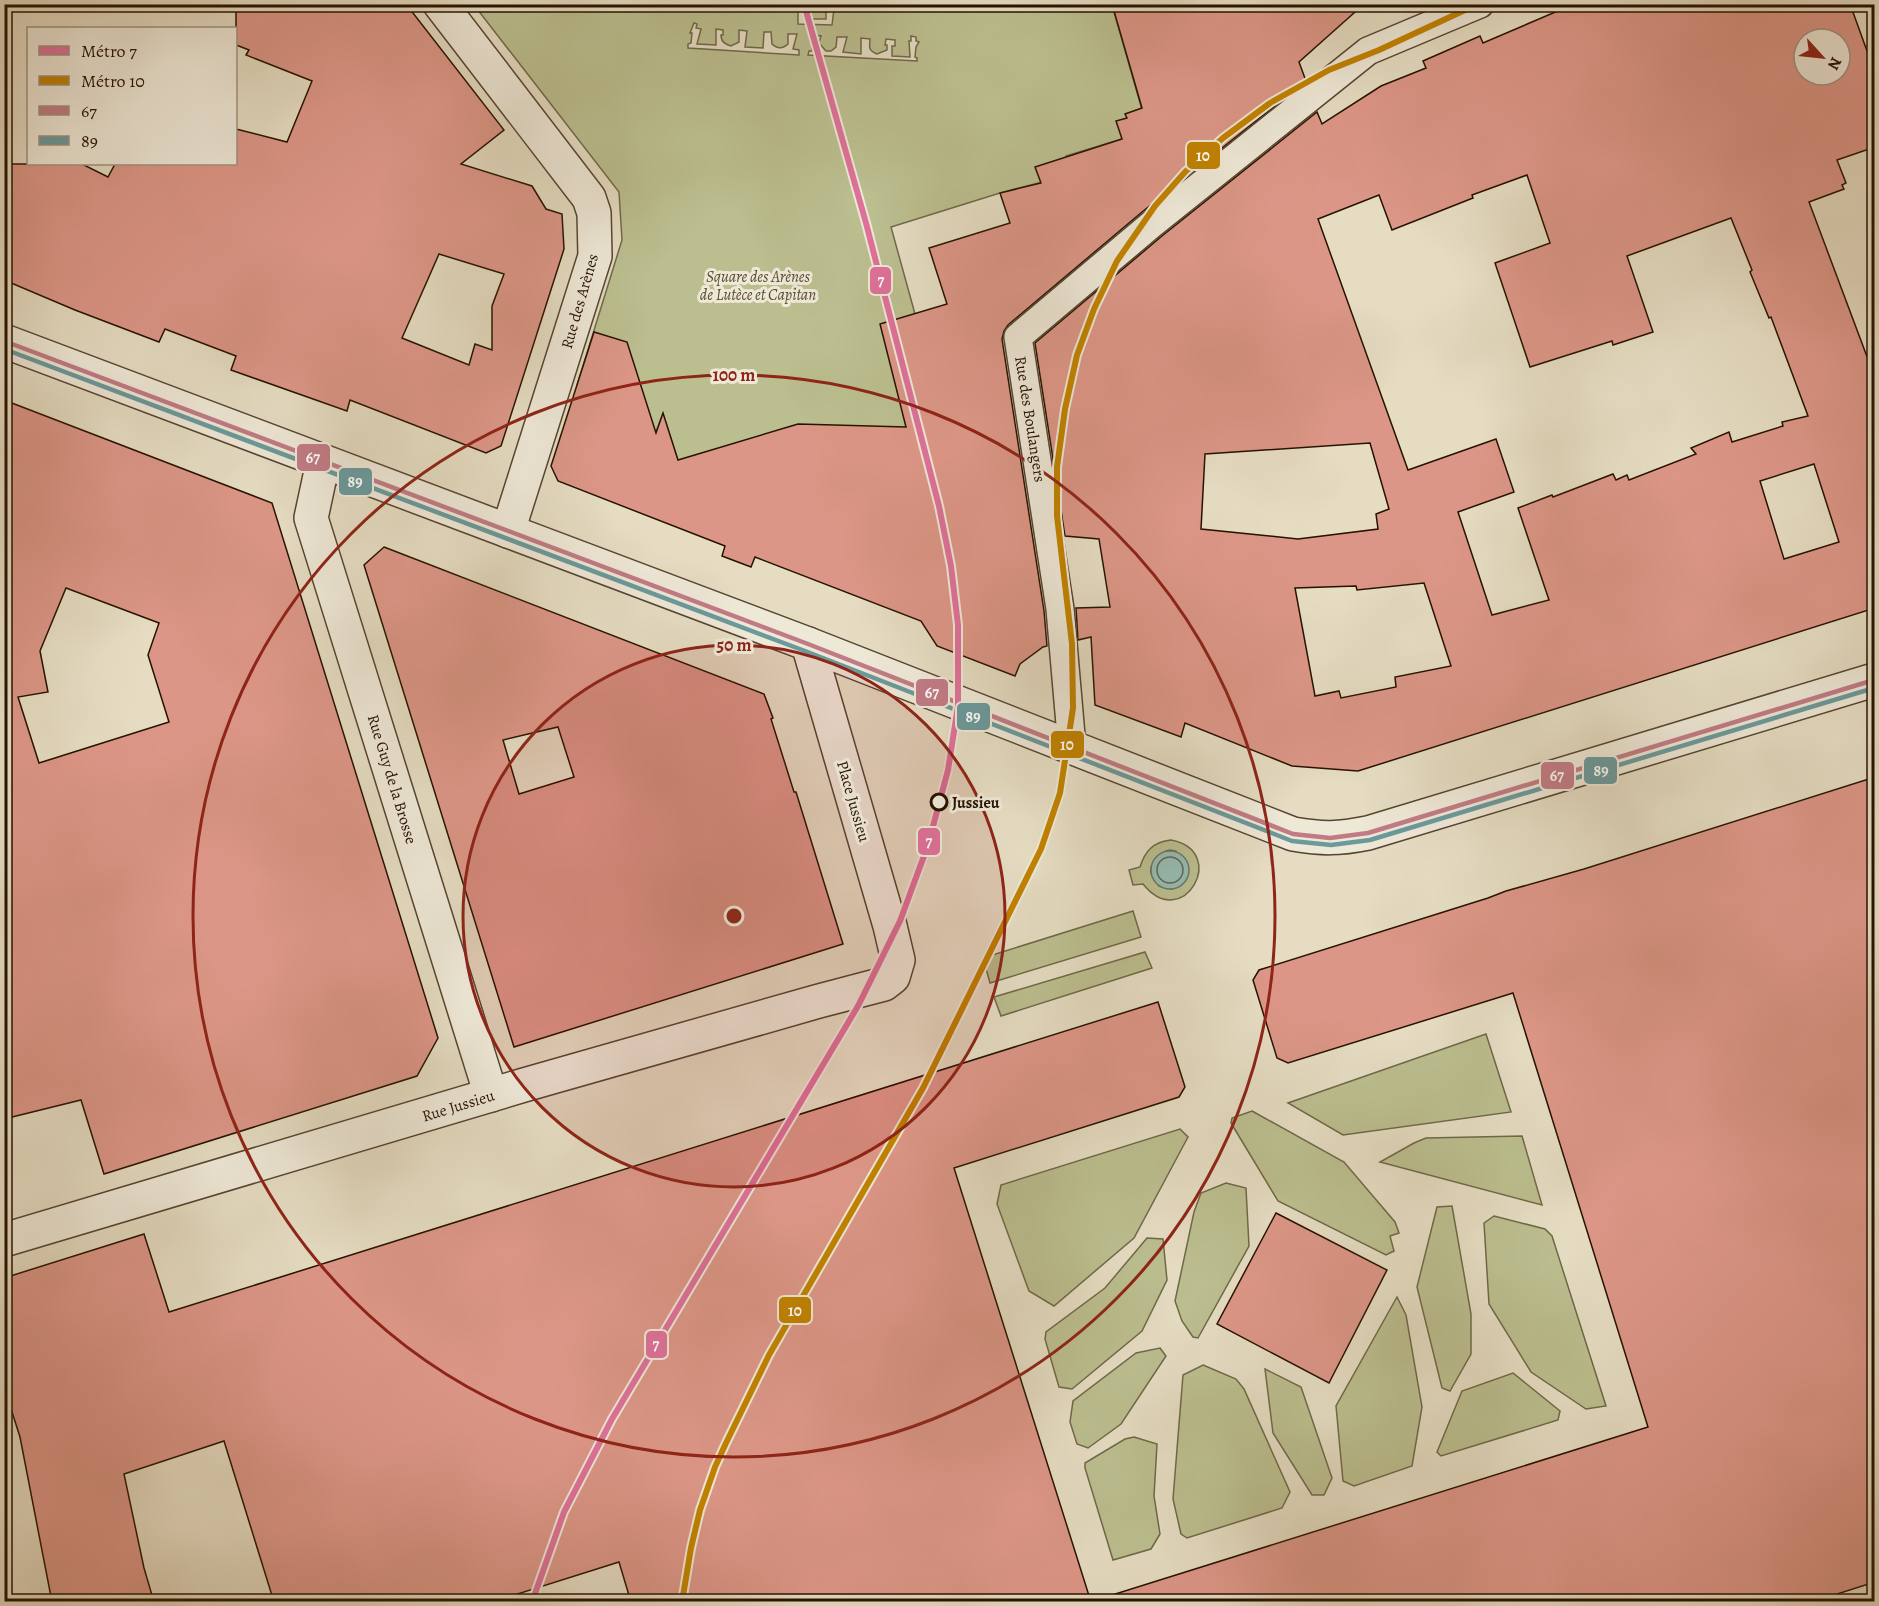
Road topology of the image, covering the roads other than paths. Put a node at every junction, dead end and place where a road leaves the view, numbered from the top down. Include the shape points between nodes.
1 (440, 4) edge
2 (1480, 4) edge
3 (4, 341) edge
4 (323, 462) junction
5 (508, 531) junction
6 (808, 644) junction
7 (1875, 680) edge
8 (1072, 747) junction
9 (898, 960) joint
10 (491, 1095) junction
11 (4, 1239) edge

1 - 5 street, Rue des Arènes via 589,198 594,213 595,256
2 - 8 street, Rue des Boulangers via 1368,51 1018,337 1060,609
3 - 4 street
4 - 5 street
4 - 10 street, Rue Guy de la Brosse via 311,518
5 - 6 street
6 - 8 street
6 - 9 street, Place Jussieu
7 - 8 street via 1368,833 1337,839 1293,834
9 - 10 street, Rue Jussieu via 893,977 884,984
10 - 11 street, Rue Jussieu

